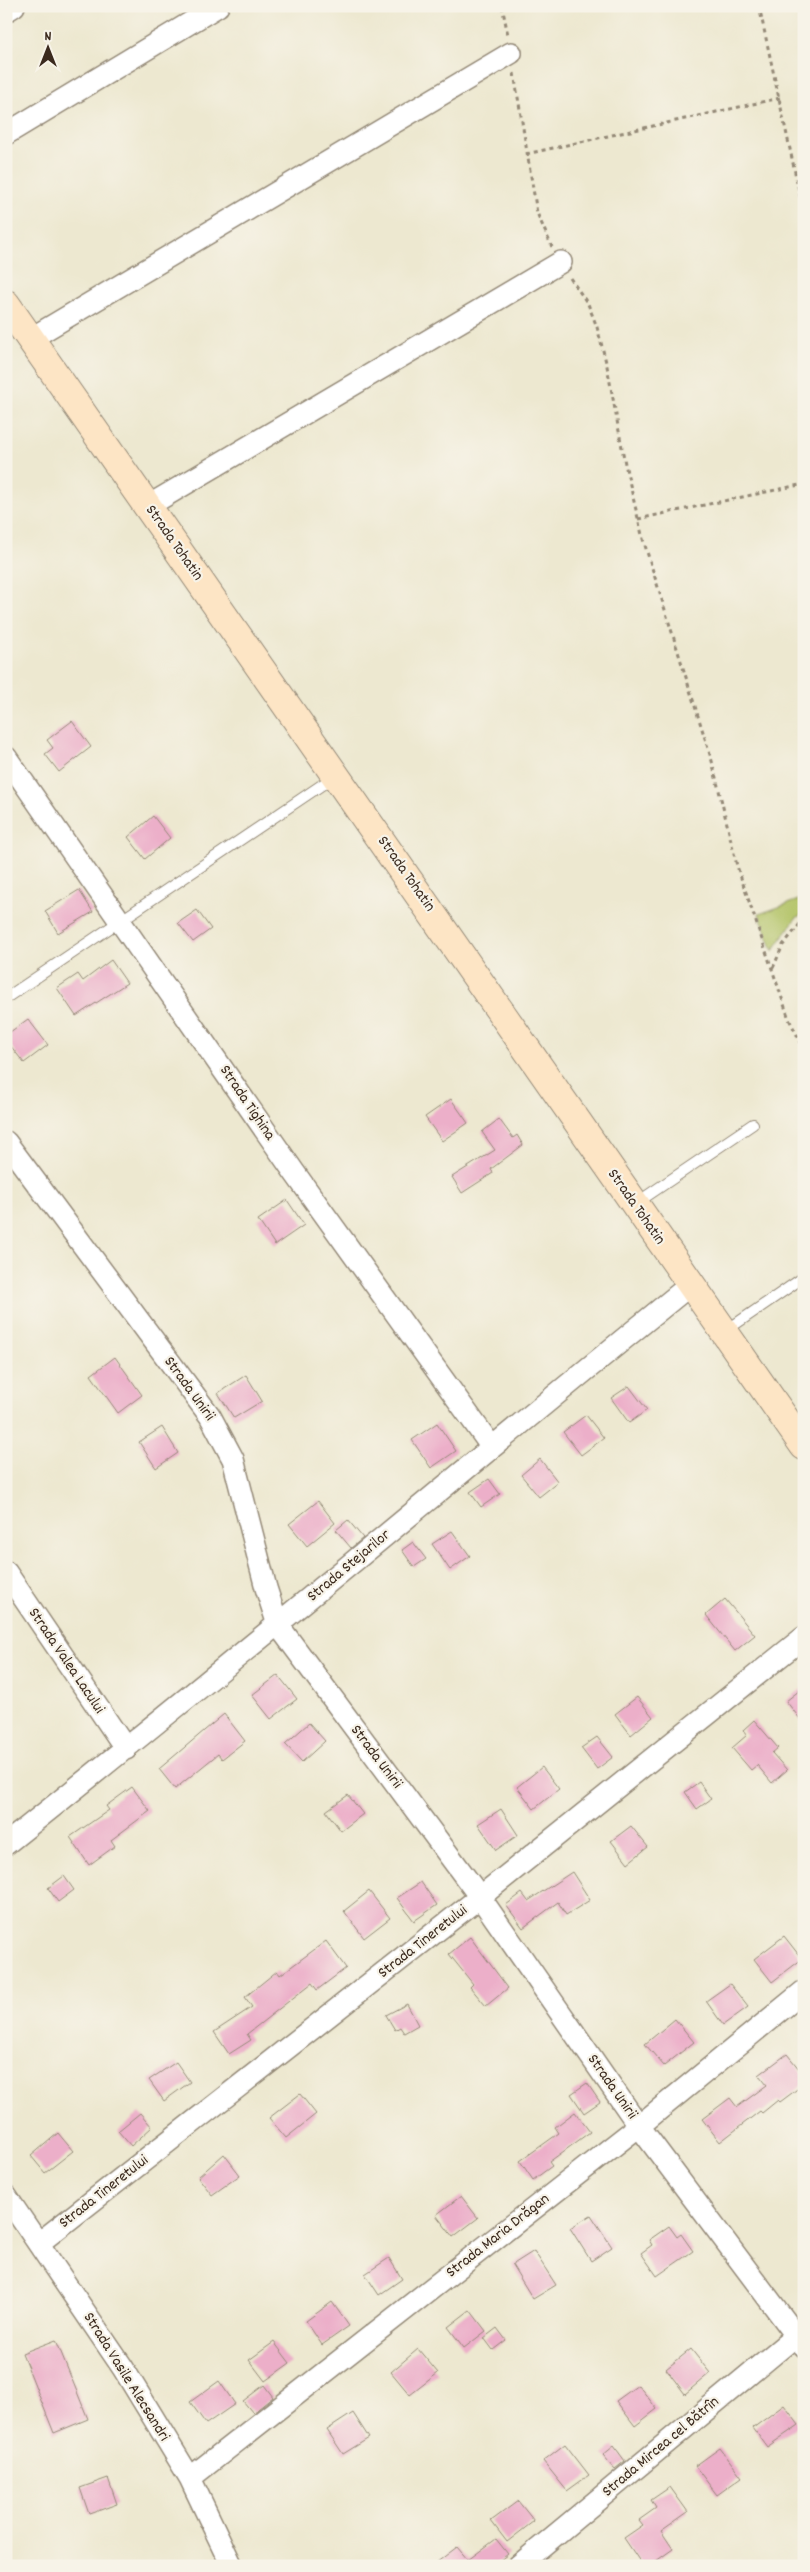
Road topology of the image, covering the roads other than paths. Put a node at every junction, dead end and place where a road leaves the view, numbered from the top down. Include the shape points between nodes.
1 (14, 6) edge
2 (218, 6) edge
3 (6, 11) edge
4 (511, 53) road end
5 (6, 134) edge
6 (561, 262) road end
7 (6, 304) edge
8 (30, 339) junction
9 (148, 506) junction
10 (6, 757) edge
11 (337, 775) junction
12 (121, 920) junction
13 (6, 998) edge
14 (753, 1124) dead end
15 (6, 1142) edge
16 (634, 1205) junction
17 (804, 1277) edge
18 (690, 1285) junction
19 (723, 1332) junction
20 (491, 1446) junction
21 (804, 1446) edge
22 (6, 1572) edge
23 (278, 1625) junction
24 (804, 1637) edge
25 (126, 1749) junction
26 (6, 1844) edge
27 (480, 1897) junction
28 (804, 1991) edge
29 (639, 2126) junction
30 (6, 2196) edge
31 (39, 2243) junction
32 (801, 2337) edge
33 (190, 2478) junction
34 (232, 2566) edge
35 (518, 2566) edge

1 - 3 street
2 - 5 street
4 - 8 street
6 - 9 street
7 - 8 street, Strada Tohatin
8 - 9 street, Strada Tohatin
9 - 11 street, Strada Tohatin
10 - 12 street, Strada Tighina
11 - 12 lane
11 - 16 street, Strada Tohatin
12 - 13 lane
12 - 20 street, Strada Tighina via 294,1172
14 - 16 lane
15 - 23 street, Strada Unirii via 210,1416 233,1459
16 - 18 street, Strada Tohatin
17 - 19 lane
18 - 19 street, Strada Tohatin
18 - 20 street, Strada Stejarilor
19 - 21 street, Strada Tohatin
20 - 23 street, Strada Stejarilor
22 - 25 street, Strada Valea Lacului
23 - 25 street, Strada Stejarilor
23 - 27 street, Strada Unirii
24 - 27 street, Strada Tineretului
25 - 26 street, Strada Stejarilor
27 - 29 street, Strada Unirii
27 - 31 street, Strada Tineretului
28 - 29 street, Strada Maria Drăgan
29 - 32 street, Strada Unirii
29 - 33 street, Strada Maria Drăgan
30 - 31 street, Strada Vasile Alecsandri
31 - 33 street, Strada Vasile Alecsandri via 123,2368
32 - 35 street, Strada Mircea cel Bătrîn
33 - 34 street, Strada Vasile Alecsandri

